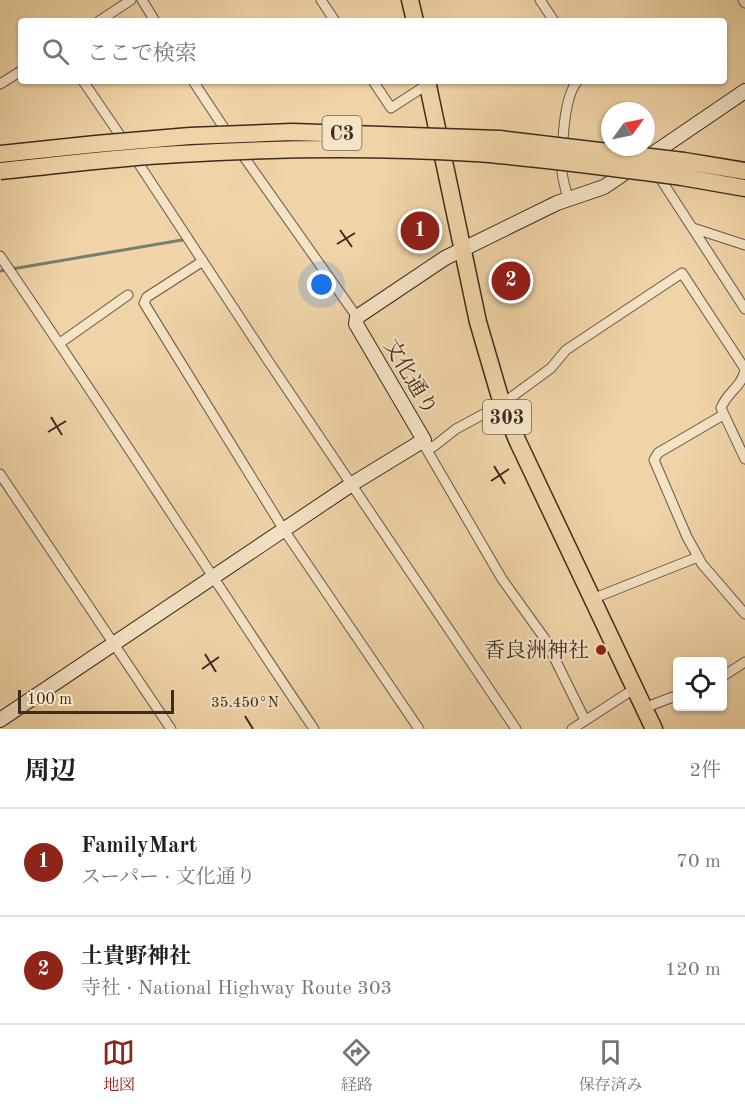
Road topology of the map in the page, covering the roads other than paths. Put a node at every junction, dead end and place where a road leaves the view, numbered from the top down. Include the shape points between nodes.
1 (142, 0) edge
2 (321, 0) edge
3 (410, 0) edge
4 (540, 0) edge
5 (124, 2) edge
6 (103, 18) edge
7 (153, 18) edge
8 (333, 18) edge
9 (414, 18) edge
10 (552, 18) edge
11 (18, 73) edge
12 (0, 84) edge
13 (85, 84) edge
14 (195, 84) edge
15 (376, 84) edge
16 (427, 84) edge
17 (428, 84) edge
18 (576, 84) edge
19 (745, 91) edge
20 (0, 154) edge
21 (647, 158) junction
22 (683, 169) junction
23 (0, 171) edge
24 (745, 171) edge
25 (718, 183) junction
26 (745, 188) edge
27 (745, 192) edge
28 (568, 199) junction
29 (693, 228) junction
30 (745, 245) edge
31 (463, 251) junction
32 (0, 256) edge
33 (203, 261) junction
34 (128, 295) dead end
35 (745, 309) edge
36 (357, 317) junction
37 (60, 344) junction
38 (745, 369) edge
39 (502, 404) junction
40 (723, 415) junction
41 (745, 459) edge
42 (0, 474) edge
43 (352, 484) junction
44 (284, 530) junction
45 (698, 557) junction
46 (212, 578) junction
47 (592, 599) junction
48 (745, 614) edge
49 (114, 644) junction
50 (745, 662) edge
51 (727, 674) edge
52 (634, 689) junction
53 (673, 697) edge
54 (644, 708) junction
55 (0, 720) edge
56 (585, 720) junction
57 (171, 729) edge
58 (314, 729) edge
59 (419, 729) edge
60 (516, 729) edge
61 (572, 729) edge
62 (654, 729) edge

1 - 7 street
2 - 8 street
3 - 9 highway
4 - 10 street
5 - 6 street
11 - 12 street
13 - 33 street
14 - 36 street
15 - 16 street via 391,108
17 - 31 highway, 303
18 - 28 street via 568,95 566,108 562,173
19 - 21 street
20 - 22 highway, C3, bridge via 190,136 292,132 500,139
21 - 28 street via 604,187
21 - 29 street
22 - 23 highway, C3, bridge via 474,153 272,150 180,154
22 - 24 highway, C3
22 - 25 highway, C3
25 - 26 highway, C3
25 - 27 highway
28 - 31 street
29 - 30 street
29 - 35 street
31 - 36 street via 446,258
31 - 39 highway, 303 via 478,322
32 - 37 street
33 - 43 street
33 - 44 street via 147,297 144,303
34 - 37 street
36 - 43 street, 文化通り via 356,324 424,440
37 - 46 street
38 - 39 street via 682,273 566,350 551,368
38 - 40 street via 743,380 725,398
39 - 47 highway, 303
39 - 56 street via 456,429 433,447 424,445 502,579 545,639
40 - 41 street
40 - 45 street via 658,453 654,460
42 - 49 street
43 - 44 street, 文化通り
43 - 60 street
44 - 46 street, 文化通り
44 - 59 street
45 - 47 street
45 - 48 street
46 - 49 street, 文化通り
46 - 58 street
47 - 52 highway, 303
49 - 55 street, 文化通り
49 - 57 street
50 - 51 street
52 - 54 highway, 303
52 - 56 street
53 - 54 street
54 - 62 highway, 303
56 - 61 street

